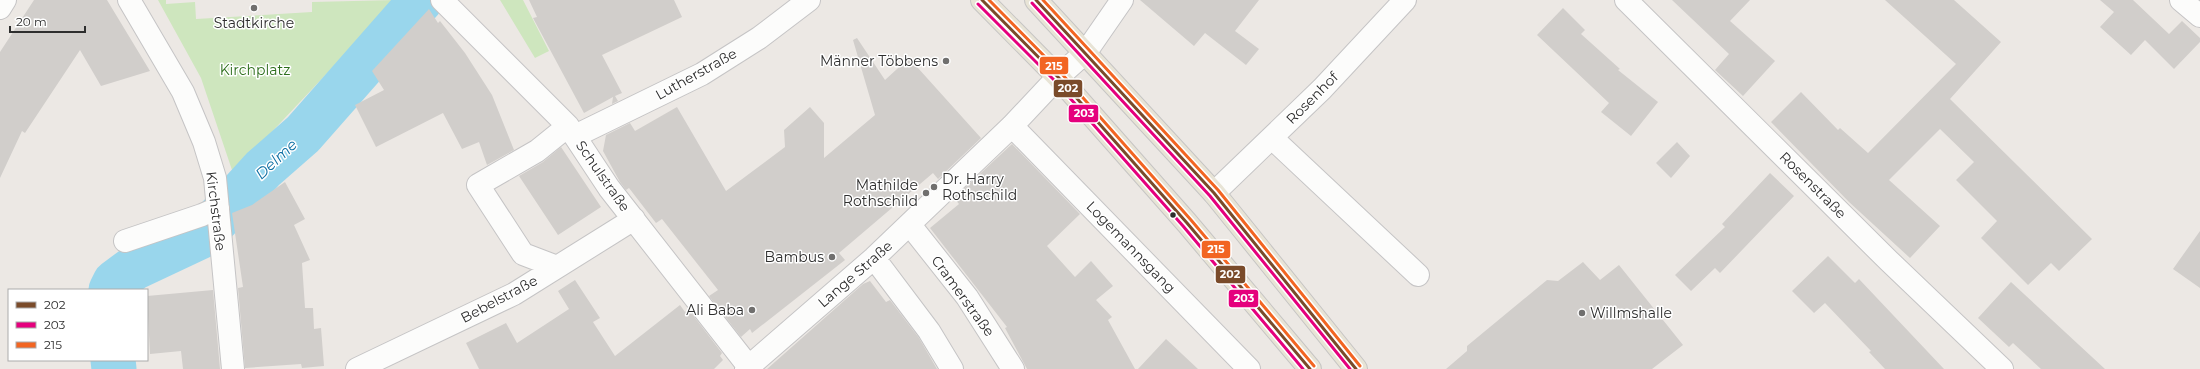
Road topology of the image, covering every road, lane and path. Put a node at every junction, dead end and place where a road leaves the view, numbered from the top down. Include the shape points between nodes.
1 (5, 0) edge
2 (129, 0) edge
3 (442, 0) edge
4 (809, 0) edge
5 (982, 0) edge
6 (1036, 0) edge
7 (1122, 0) edge
8 (1405, 0) edge
9 (1626, 0) edge
10 (2181, 0) edge
11 (0, 8) edge
12 (2200, 16) edge
13 (1086, 52) junction
14 (1058, 77) junction
15 (1012, 126) junction
16 (571, 131) junction
17 (1272, 138) junction
18 (1214, 193) junction
19 (218, 208) junction
20 (634, 219) junction
21 (910, 225) junction
22 (125, 241) dead end
23 (874, 258) junction
24 (556, 267) junction
25 (1418, 275) dead end
26 (747, 368) edge
27 (233, 369) edge
28 (357, 369) edge
29 (952, 369) edge
30 (1013, 369) edge
31 (1249, 369) edge
32 (1310, 369) edge
33 (1356, 369) edge
34 (2002, 369) edge

1 - 11 street
2 - 19 street, Kirchstraße via 185,96 204,142 215,178
3 - 16 street, Schulstraße
4 - 16 street, Lutherstraße via 759,38 702,74
5 - 14 main road
6 - 13 main road
7 - 13 street, Lange Straße
8 - 17 street, Rosenhof
9 - 34 street, Rosenstraße via 1889,261
10 - 12 street
13 - 14 street, Lange Straße
13 - 18 main road
14 - 15 street, Lange Straße
14 - 32 main road via 1192,229
15 - 21 street, Lange Straße
15 - 31 street, Logemannsgang
16 - 20 street, Schulstraße via 609,188
16 - 24 street, Lutherstraße via 478,185 522,254
17 - 18 street, Rosenhof
17 - 25 street
18 - 33 main road
19 - 22 street
19 - 27 street, Kirchstraße
20 - 24 street, Bebelstraße
20 - 26 street, Schulstraße
21 - 23 street, Lange Straße
21 - 30 street, Cramerstraße via 967,298
23 - 26 street, Lange Straße
23 - 29 street via 929,331
24 - 28 street, Bebelstraße via 514,294

